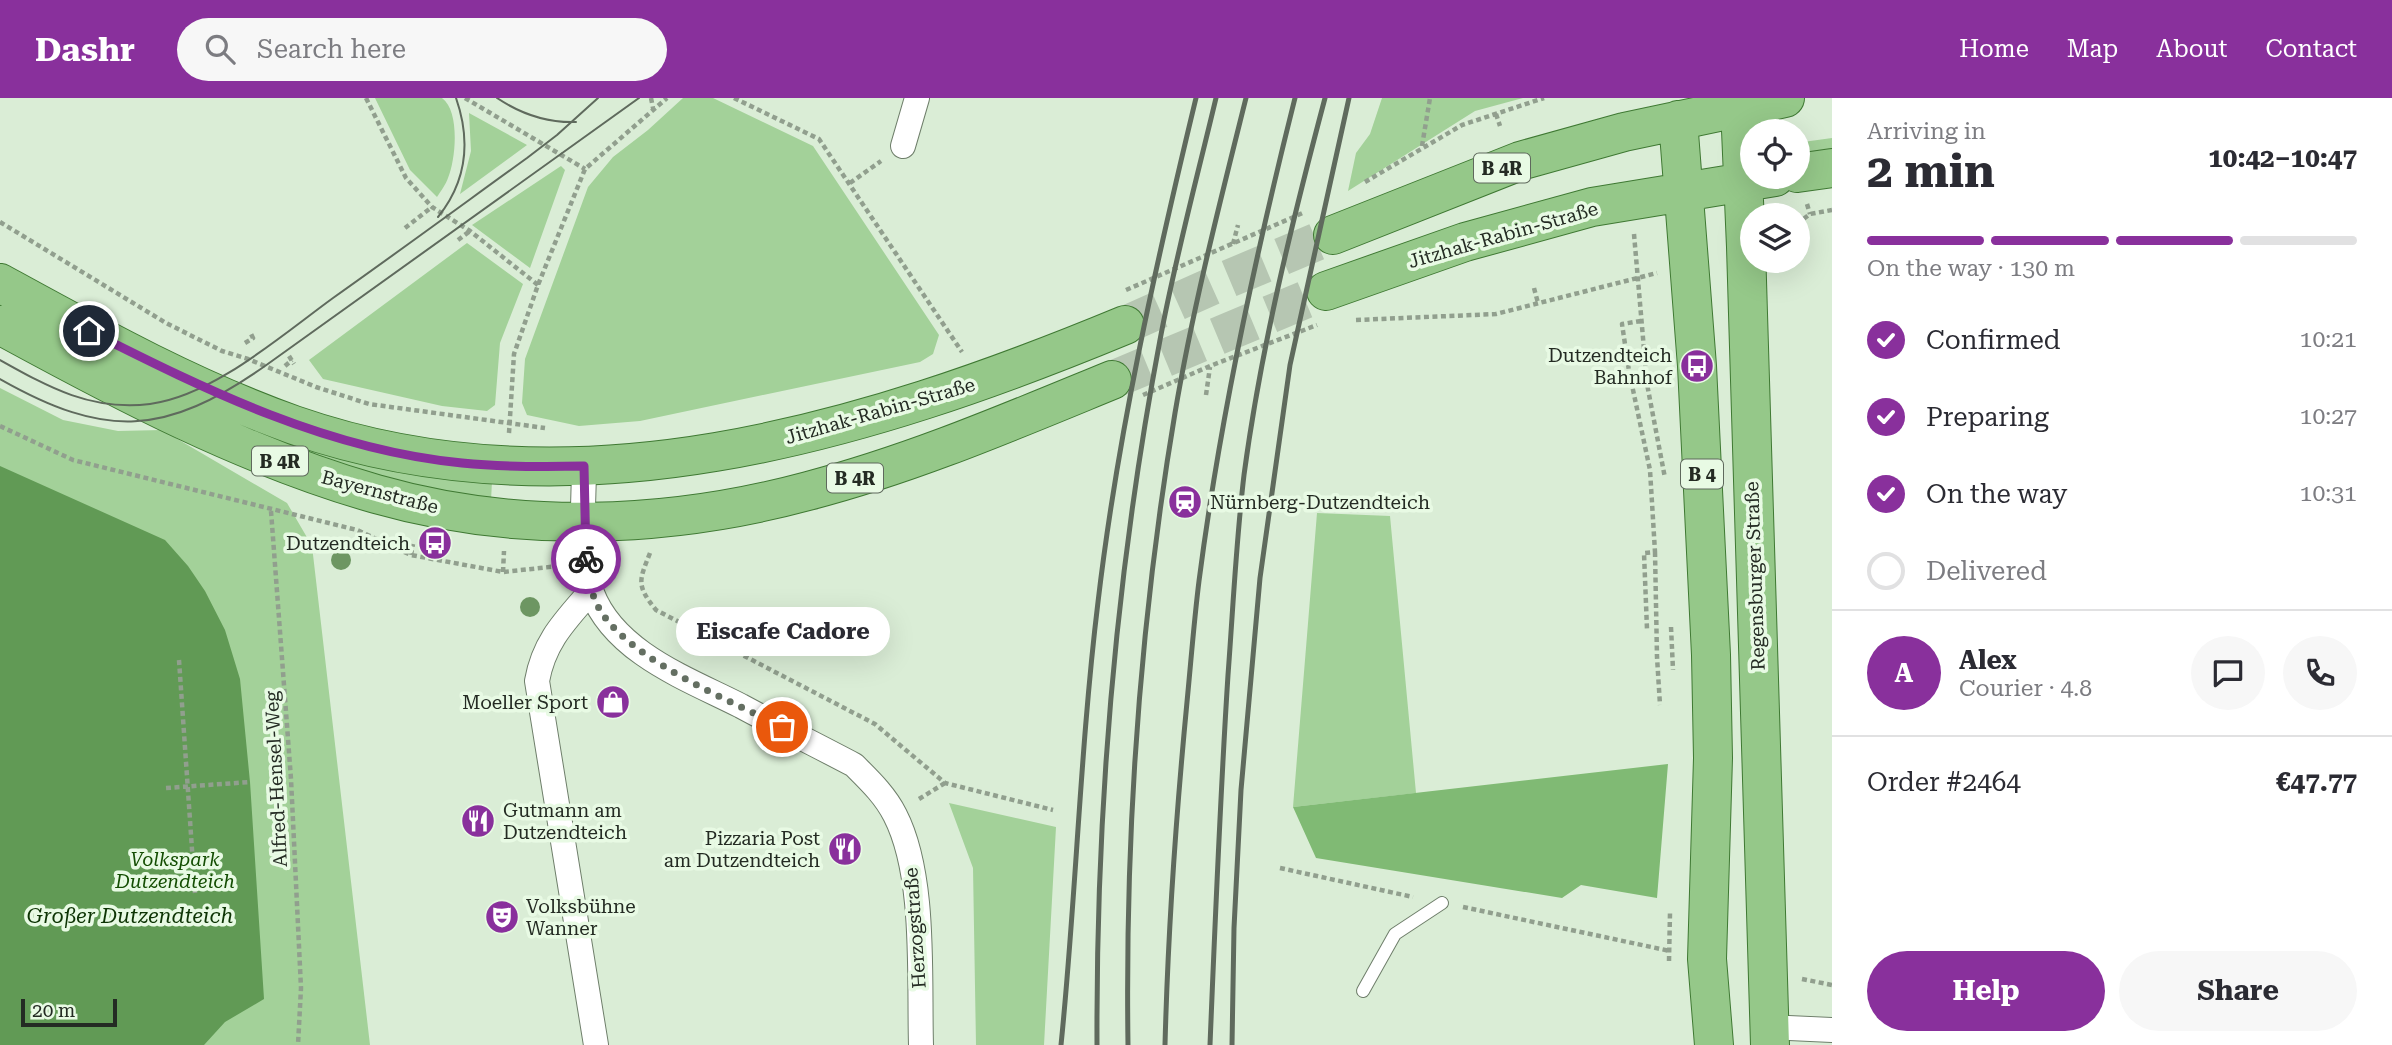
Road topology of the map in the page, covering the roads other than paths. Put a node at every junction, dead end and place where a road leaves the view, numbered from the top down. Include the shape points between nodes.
1 (917, 98) edge
2 (1785, 98) edge
3 (1740, 107) junction
4 (1743, 119) edge
5 (1678, 120) junction
6 (902, 146) road end
7 (1832, 168) edge
8 (1810, 171) edge
9 (1740, 182) edge
10 (1760, 189) edge
11 (1683, 190) junction
12 (1325, 221) tunnel mouth
13 (0, 283) edge
14 (1327, 306) tunnel mouth
15 (1119, 310) tunnel mouth
16 (0, 325) edge
17 (1126, 388) tunnel mouth
18 (584, 466) junction
19 (583, 522) junction
20 (591, 590) junction
21 (1443, 903) road end
22 (1707, 959) junction
23 (1363, 990) dead end
24 (1832, 1030) edge
25 (1769, 1036) edge
26 (596, 1045) edge
27 (921, 1045) edge
28 (1713, 1045) edge

1 - 6 street
2 - 3 main road, B 4R
3 - 4 main road, Regensburger Straße
3 - 5 main road, B 4R
5 - 11 main road, B 4
5 - 12 main road, B 4R via 1520,161
7 - 8 main road
9 - 11 main road, Jitzhak-Rabin-Straße
10 - 25 main road, Regensburger Straße
11 - 14 main road, Jitzhak-Rabin-Straße via 1592,207 1465,242
11 - 22 main road, B 4 via 1697,366 1712,694
13 - 18 main road, B 4R via 194,383 295,425 368,447 450,461 507,467
15 - 18 main road, Jitzhak-Rabin-Straße / B 4R via 989,379 854,422 732,449
16 - 19 main road, Bayernstraße / B 4R via 172,415 323,477 387,497 478,515
17 - 19 main road, B 4R via 804,492 675,517
18 - 19 street
19 - 20 street
20 - 26 street via 545,649 537,681
20 - 27 street, Herzogstraße via 603,615 641,652 854,765 877,788 895,815 913,864
21 - 23 lane via 1395,934
22 - 25 main road via 1740,1011
22 - 28 main road, B 4
24 - 25 street

